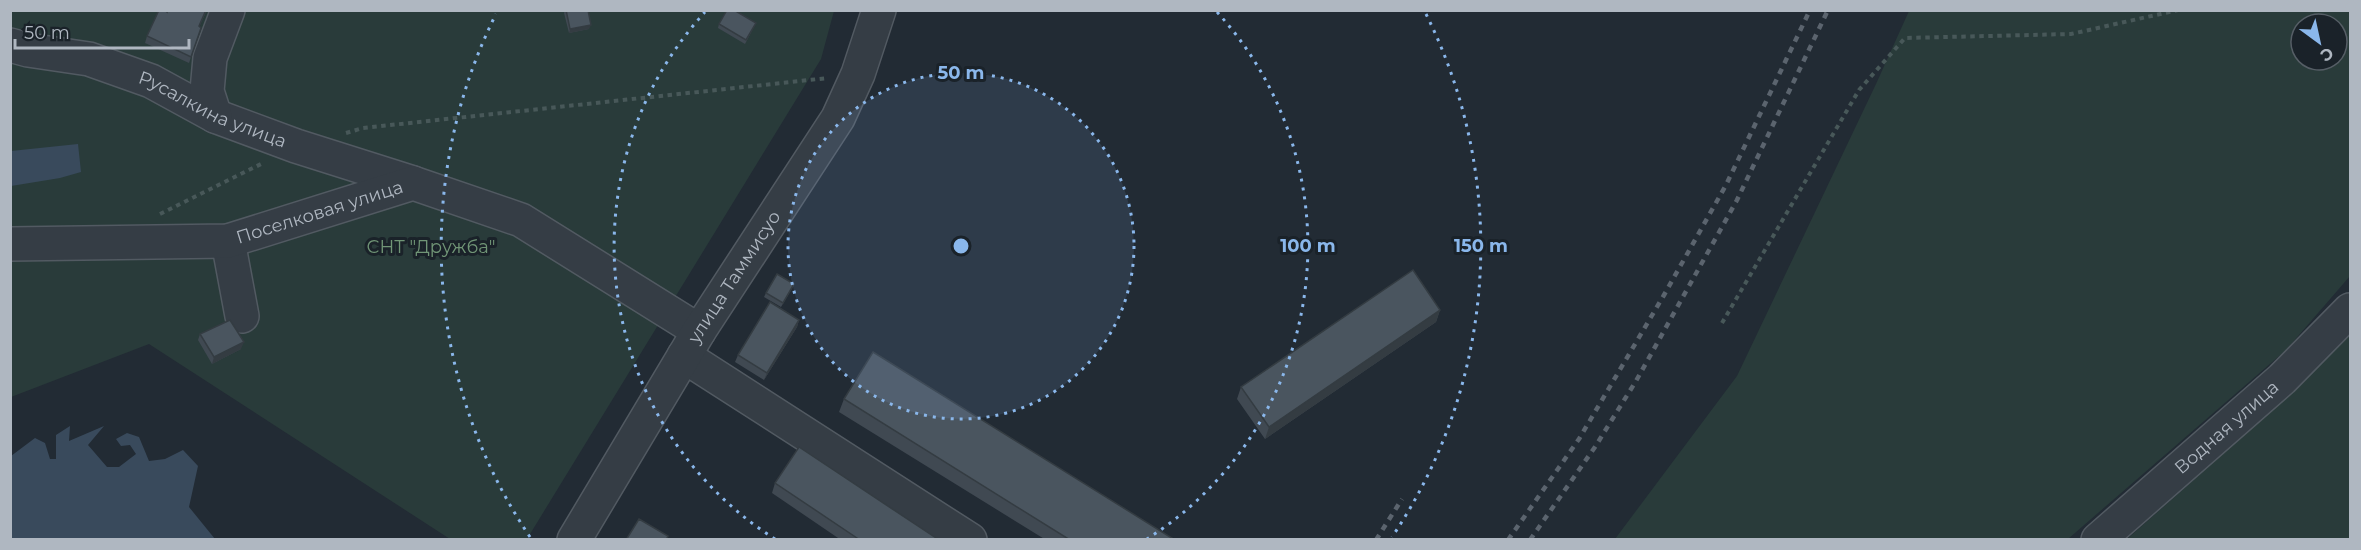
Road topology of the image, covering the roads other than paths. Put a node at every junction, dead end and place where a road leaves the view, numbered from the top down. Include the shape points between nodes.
1 (228, 10) edge
2 (879, 10) edge
3 (10, 45) edge
4 (215, 116) junction
5 (413, 183) junction
6 (228, 241) junction
7 (10, 244) edge
8 (2350, 310) edge
9 (242, 316) dead end
10 (692, 343) junction
11 (574, 540) edge
12 (970, 540) edge
13 (2098, 540) edge

1 - 4 street via 210,58 207,91
2 - 10 street, улица Таммисуо via 858,74 838,118
3 - 4 street, Русалкина улица via 89,59 151,81
4 - 5 street, Русалкина улица
5 - 6 street, Поселковая улица
5 - 10 street, Поселковая улица via 521,220
6 - 7 street, Поселковая улица
6 - 9 street
8 - 13 street, Водная улица via 2282,379
10 - 11 street, улица Таммисуо
10 - 12 street, Поселковая улица

